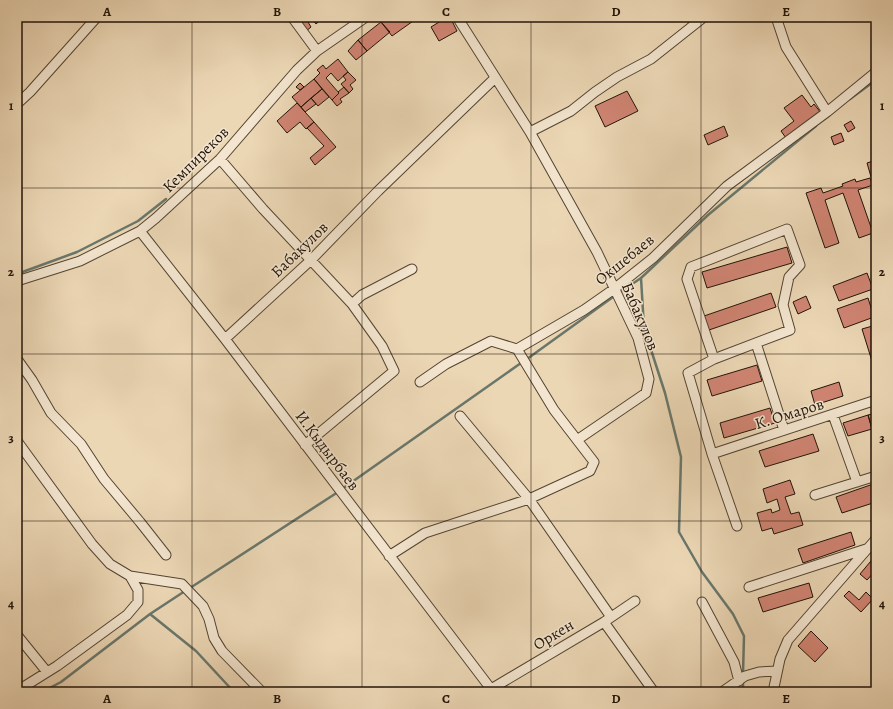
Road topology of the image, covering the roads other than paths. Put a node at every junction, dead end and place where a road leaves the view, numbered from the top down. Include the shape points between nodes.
1 (97, 17) edge
2 (292, 17) edge
3 (366, 17) edge
4 (457, 17) edge
5 (704, 17) edge
6 (776, 17) edge
7 (317, 51) junction
8 (876, 74) edge
9 (495, 78) junction
10 (17, 104) edge
11 (827, 112) junction
12 (530, 132) junction
13 (220, 159) junction
14 (140, 231) junction
15 (311, 260) junction
16 (412, 269) dead end
17 (17, 281) edge
18 (614, 289) junction
19 (352, 304) junction
20 (225, 339) junction
21 (756, 343) junction
22 (517, 349) junction
23 (17, 359) edge
24 (714, 359) junction
25 (420, 382) dead end
26 (876, 400) edge
27 (833, 415) junction
28 (460, 416) dead end
29 (784, 430) junction
30 (577, 440) junction
31 (17, 441) edge
32 (305, 445) junction
33 (712, 454) junction
34 (876, 476) edge
35 (857, 482) junction
36 (815, 495) dead end
37 (529, 499) junction
38 (737, 526) dead end
39 (876, 539) edge
40 (868, 549) junction
41 (166, 555) dead end
42 (390, 556) junction
43 (130, 576) junction
44 (749, 587) dead end
45 (635, 601) dead end
46 (702, 602) dead end
47 (607, 620) junction
48 (17, 635) edge
49 (47, 672) junction
50 (777, 672) junction
51 (739, 681) junction
52 (17, 690) edge
53 (489, 690) edge
54 (262, 692) edge
55 (654, 692) edge
56 (722, 692) edge
57 (773, 692) edge

1 - 10 street
2 - 7 street
3 - 7 street, Кемпиреков
4 - 9 street, Бабакулов
5 - 12 street via 651,59 617,77 571,111
6 - 11 street via 786,48
7 - 13 street, Кемпиреков via 297,70
8 - 11 street, Окшебаев
9 - 12 street, Бабакулов
9 - 15 street, Бабакулов
11 - 18 street, Окшебаев via 727,186 653,258
12 - 18 street, Бабакулов via 597,252
13 - 14 street, Кемпиреков
13 - 15 street
14 - 17 street, Кемпиреков via 80,261
14 - 20 street, И.Кыдырбаев
15 - 19 street
15 - 20 street, Бабакулов
16 - 19 street
18 - 22 street, Окшебаев via 584,310
18 - 30 street, Бабакулов via 638,338 649,379 646,393
19 - 32 street via 382,346 394,371
20 - 32 street, И.Кыдырбаев
21 - 24 street
21 - 24 street via 790,330 783,305 790,277 800,265 787,229 691,268 687,279
21 - 29 street
22 - 25 street via 491,341 446,364
22 - 30 street via 554,410
23 - 41 street via 51,413 81,444 104,479
24 - 33 street via 688,373
26 - 27 street, К. Омаров
27 - 29 street, К. Омаров
27 - 35 street
28 - 37 street
29 - 33 street, К. Омаров
30 - 37 street via 594,462 590,471
31 - 43 street via 92,544 110,564
32 - 42 street, И.Кыдырбаев
33 - 38 street
34 - 35 street
35 - 36 street
37 - 42 street via 425,533
37 - 47 street
39 - 40 street
40 - 44 street
40 - 50 street via 788,640
42 - 53 street, И.Кыдырбаев
43 - 49 street via 138,590 138,602 127,616
43 - 54 street via 182,584 203,606 214,638 222,650
45 - 47 street, Оркен
46 - 51 street via 734,662
47 - 53 street, Оркен
47 - 55 street
48 - 49 street
49 - 52 street
50 - 51 street via 759,672 745,676
50 - 57 street
51 - 56 street

